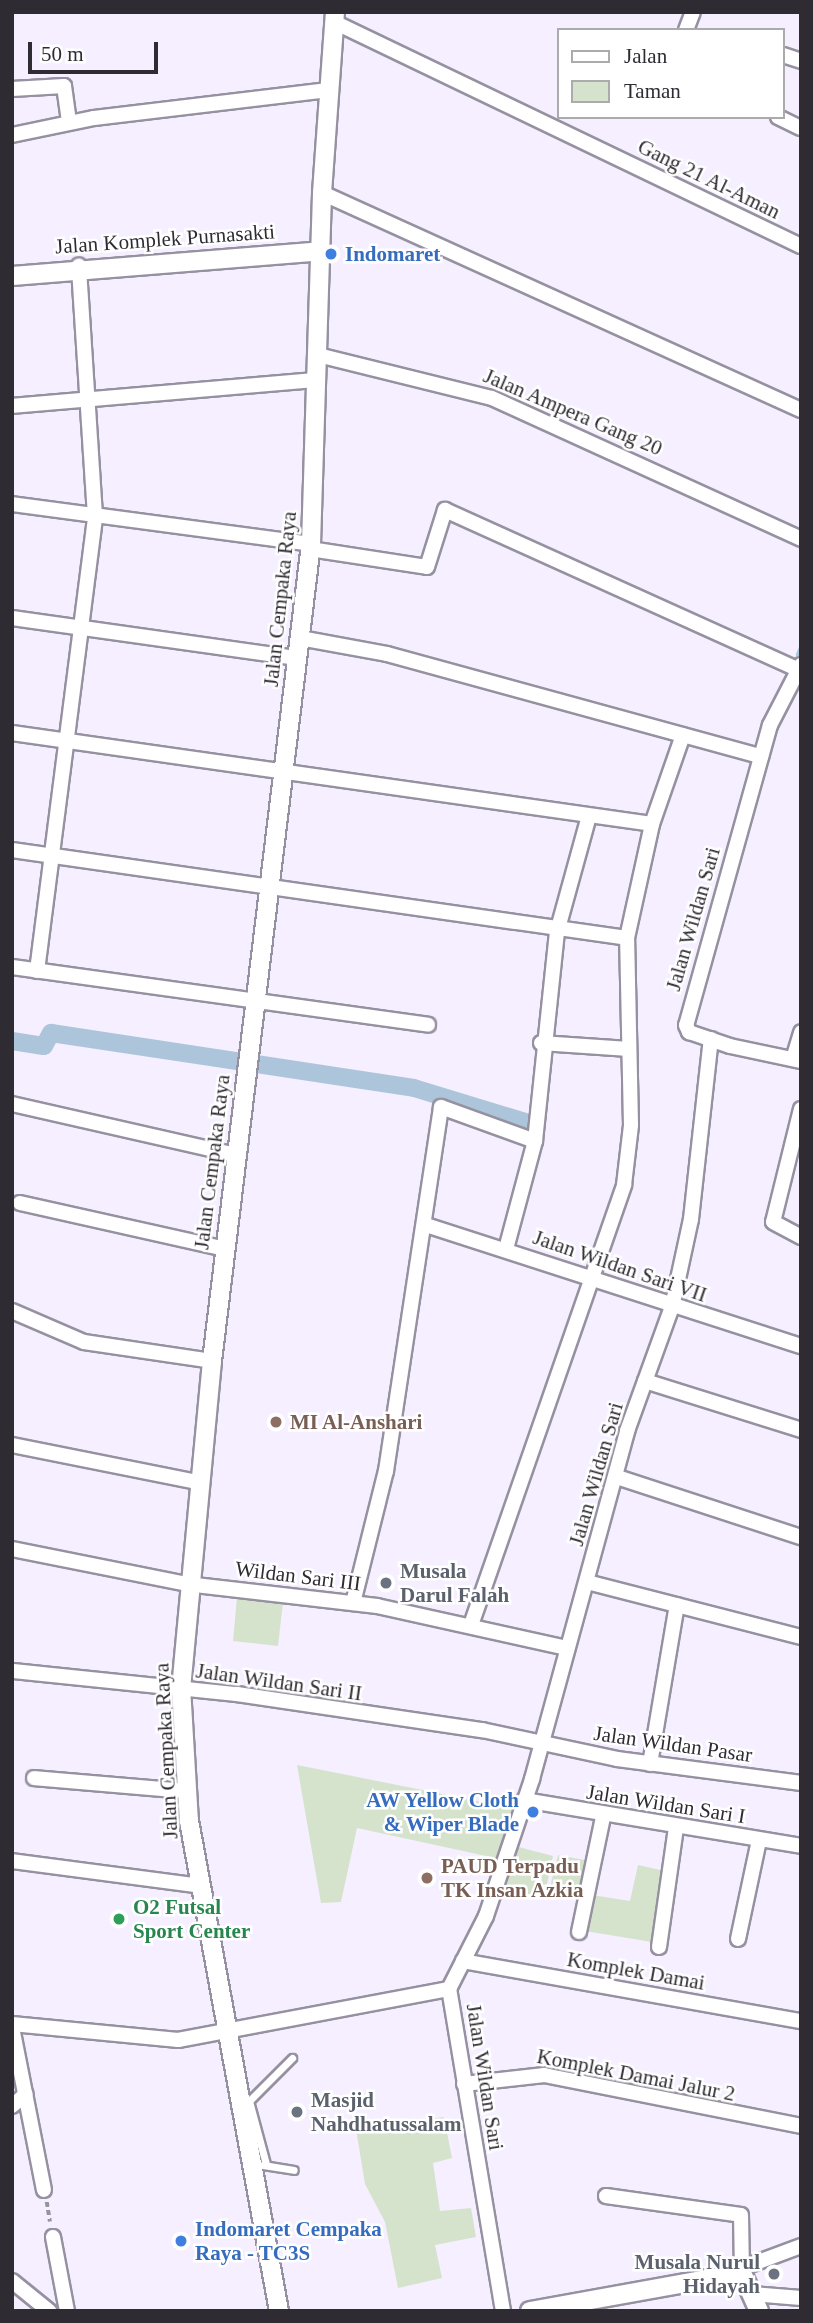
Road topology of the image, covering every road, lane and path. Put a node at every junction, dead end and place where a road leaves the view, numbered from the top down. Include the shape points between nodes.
1 (335, 17) edge
2 (12, 89) edge
3 (330, 90) junction
4 (782, 119) edge
5 (69, 123) junction
6 (801, 128) edge
7 (12, 135) edge
8 (322, 193) junction
9 (801, 246) edge
10 (321, 251) junction
11 (79, 266) junction
12 (12, 276) edge
13 (318, 355) junction
14 (317, 380) junction
15 (90, 398) junction
16 (12, 406) edge
17 (801, 410) edge
18 (12, 504) edge
19 (95, 516) junction
20 (801, 539) edge
21 (310, 547) junction
22 (12, 618) edge
23 (83, 624) junction
24 (300, 638) junction
25 (297, 658) junction
26 (800, 668) edge
27 (12, 733) edge
28 (683, 735) junction
29 (69, 741) junction
30 (761, 756) junction
31 (284, 771) junction
32 (589, 816) junction
33 (652, 824) junction
34 (12, 850) edge
35 (54, 857) junction
36 (267, 887) junction
37 (557, 932) junction
38 (627, 938) junction
39 (12, 967) edge
40 (37, 971) junction
41 (254, 1003) junction
42 (428, 1025) dead end
43 (801, 1032) edge
44 (711, 1039) junction
45 (541, 1043) junction
46 (629, 1049) junction
47 (797, 1060) edge
48 (12, 1104) edge
49 (801, 1109) edge
50 (535, 1141) junction
51 (236, 1156) junction
52 (19, 1203) dead end
53 (426, 1225) junction
54 (801, 1237) edge
55 (225, 1249) junction
56 (506, 1249) junction
57 (595, 1279) junction
58 (672, 1307) junction
59 (12, 1311) edge
60 (801, 1346) edge
61 (212, 1361) junction
62 (645, 1381) junction
63 (801, 1430) edge
64 (12, 1445) edge
65 (617, 1477) junction
66 (198, 1482) junction
67 (801, 1537) edge
68 (12, 1549) edge
69 (587, 1582) junction
70 (187, 1584) junction
71 (353, 1603) junction
72 (677, 1605) junction
73 (471, 1625) junction
74 (801, 1637) edge
75 (567, 1648) junction
76 (13, 1671) edge
77 (181, 1689) junction
78 (539, 1743) junction
79 (650, 1764) junction
80 (34, 1778) dead end
81 (801, 1783) edge
82 (187, 1791) junction
83 (524, 1800) junction
84 (603, 1817) junction
85 (676, 1828) junction
86 (759, 1840) junction
87 (801, 1846) edge
88 (12, 1861) edge
89 (201, 1886) junction
90 (579, 1932) dead end
91 (738, 1939) dead end
92 (659, 1947) dead end
93 (463, 1961) junction
94 (449, 1989) junction
95 (801, 2021) edge
96 (12, 2026) edge
97 (226, 2031) junction
98 (292, 2058) dead end
99 (464, 2084) junction
100 (26, 2094) junction
101 (245, 2102) junction
102 (12, 2106) edge
103 (801, 2126) edge
104 (259, 2166) junction
105 (294, 2170) dead end
106 (44, 2190) joint
107 (606, 2196) dead end
108 (53, 2237) joint
109 (801, 2246) edge
110 (742, 2270) junction
111 (12, 2281) edge
112 (752, 2294) junction
113 (801, 2298) edge
114 (49, 2311) edge
115 (67, 2311) edge
116 (279, 2311) edge
117 (503, 2311) edge
118 (530, 2311) edge
119 (759, 2311) edge

1 - 3 street, Jalan Cempaka Raya
1 - 9 street, Gang 21 Al-Aman
2 - 5 street via 64,86
3 - 5 street
3 - 8 street, Jalan Cempaka Raya
4 - 6 street
5 - 7 street
8 - 10 street, Jalan Cempaka Raya
8 - 17 street
10 - 11 street, Jalan Komplek Purnasakti
10 - 13 street, Jalan Cempaka Raya
11 - 12 street, Jalan Komplek Purnasakti
11 - 15 street
13 - 14 street, Jalan Cempaka Raya
13 - 20 street, Jalan Ampera Gang 20 via 513,405
14 - 15 street
14 - 21 street, Jalan Cempaka Raya
15 - 16 street
15 - 19 street
18 - 19 street
19 - 21 street
19 - 23 street
21 - 24 street, Jalan Cempaka Raya
21 - 26 street via 427,567 445,510
22 - 23 street
23 - 25 street
23 - 29 street
24 - 25 street, Jalan Cempaka Raya
24 - 28 street via 387,654
25 - 31 street, Jalan Cempaka Raya
26 - 30 street, Jalan Wildan Sari
27 - 29 street
28 - 30 street
28 - 33 street
29 - 31 street
29 - 35 street
30 - 44 street, Jalan Wildan Sari via 687,1018 686,1030
31 - 32 street
31 - 36 street, Jalan Cempaka Raya
32 - 33 street
32 - 37 street
33 - 38 street
34 - 35 street
35 - 36 street
35 - 40 street
36 - 37 street
36 - 41 street, Jalan Cempaka Raya
37 - 38 street
37 - 45 street
38 - 46 street
39 - 40 street
40 - 41 street
41 - 42 street
41 - 51 street, Jalan Cempaka Raya
43 - 47 street
44 - 47 street
44 - 58 street, Jalan Wildan Sari via 691,1219
45 - 46 street
45 - 50 street
46 - 57 street via 629,1158
48 - 51 street
49 - 54 street via 773,1222
50 - 53 street via 441,1107
50 - 56 street
51 - 55 street, Jalan Cempaka Raya
52 - 55 street
53 - 56 street, Jalan Wildan Sari VII
53 - 71 street via 386,1471
55 - 61 street, Jalan Cempaka Raya
56 - 57 street, Jalan Wildan Sari VII
57 - 58 street, Jalan Wildan Sari VII
57 - 73 street
58 - 60 street, Jalan Wildan Sari VII
58 - 62 street, Jalan Wildan Sari
59 - 61 street via 84,1342
61 - 66 street, Jalan Cempaka Raya
62 - 63 street
62 - 65 street, Jalan Wildan Sari
64 - 66 street
65 - 67 street
65 - 69 street, Jalan Wildan Sari
66 - 70 street, Jalan Cempaka Raya
68 - 70 street, Wildan Sari III
69 - 72 street
69 - 75 street, Jalan Wildan Sari
70 - 71 street, Wildan Sari III
70 - 77 street, Jalan Cempaka Raya
71 - 73 street, Wildan Sari III
72 - 74 street
72 - 79 street
73 - 75 street, Wildan Sari III
75 - 78 street, Jalan Wildan Sari
76 - 77 street, Jalan Wildan Sari II
77 - 78 street, Jalan Wildan Sari II
77 - 82 street, Jalan Cempaka Raya
78 - 79 street, Jalan Wildan Pasar
78 - 83 street, Jalan Wildan Sari
79 - 81 street, Jalan Wildan Pasar
80 - 82 street
82 - 89 street, Jalan Cempaka Raya
83 - 84 street, Jalan Wildan Sari I
83 - 93 street, Jalan Wildan Sari via 486,1916
84 - 85 street, Jalan Wildan Sari I
84 - 90 street
85 - 86 street, Jalan Wildan Sari I
85 - 92 street
86 - 87 street, Jalan Wildan Sari I
86 - 91 street
88 - 89 street
89 - 97 street, Jalan Cempaka Raya
93 - 94 street, Jalan Wildan Sari
93 - 95 street, Komplek Damai
94 - 97 street
94 - 99 street, Jalan Wildan Sari
96 - 97 street via 178,2040
96 - 100 street
97 - 101 street, Jalan Cempaka Raya
98 - 101 lane
99 - 103 street, Komplek Damai Jalur 2 via 544,2075
99 - 117 street, Jalan Wildan Sari
100 - 102 street
100 - 106 street
101 - 104 street, Jalan Cempaka Raya
104 - 105 lane
104 - 116 street, Jalan Cempaka Raya
106 - 108 path
107 - 110 street via 741,2215
108 - 115 street
109 - 110 street
110 - 112 street
110 - 118 street
111 - 114 street
112 - 113 street
112 - 119 street

